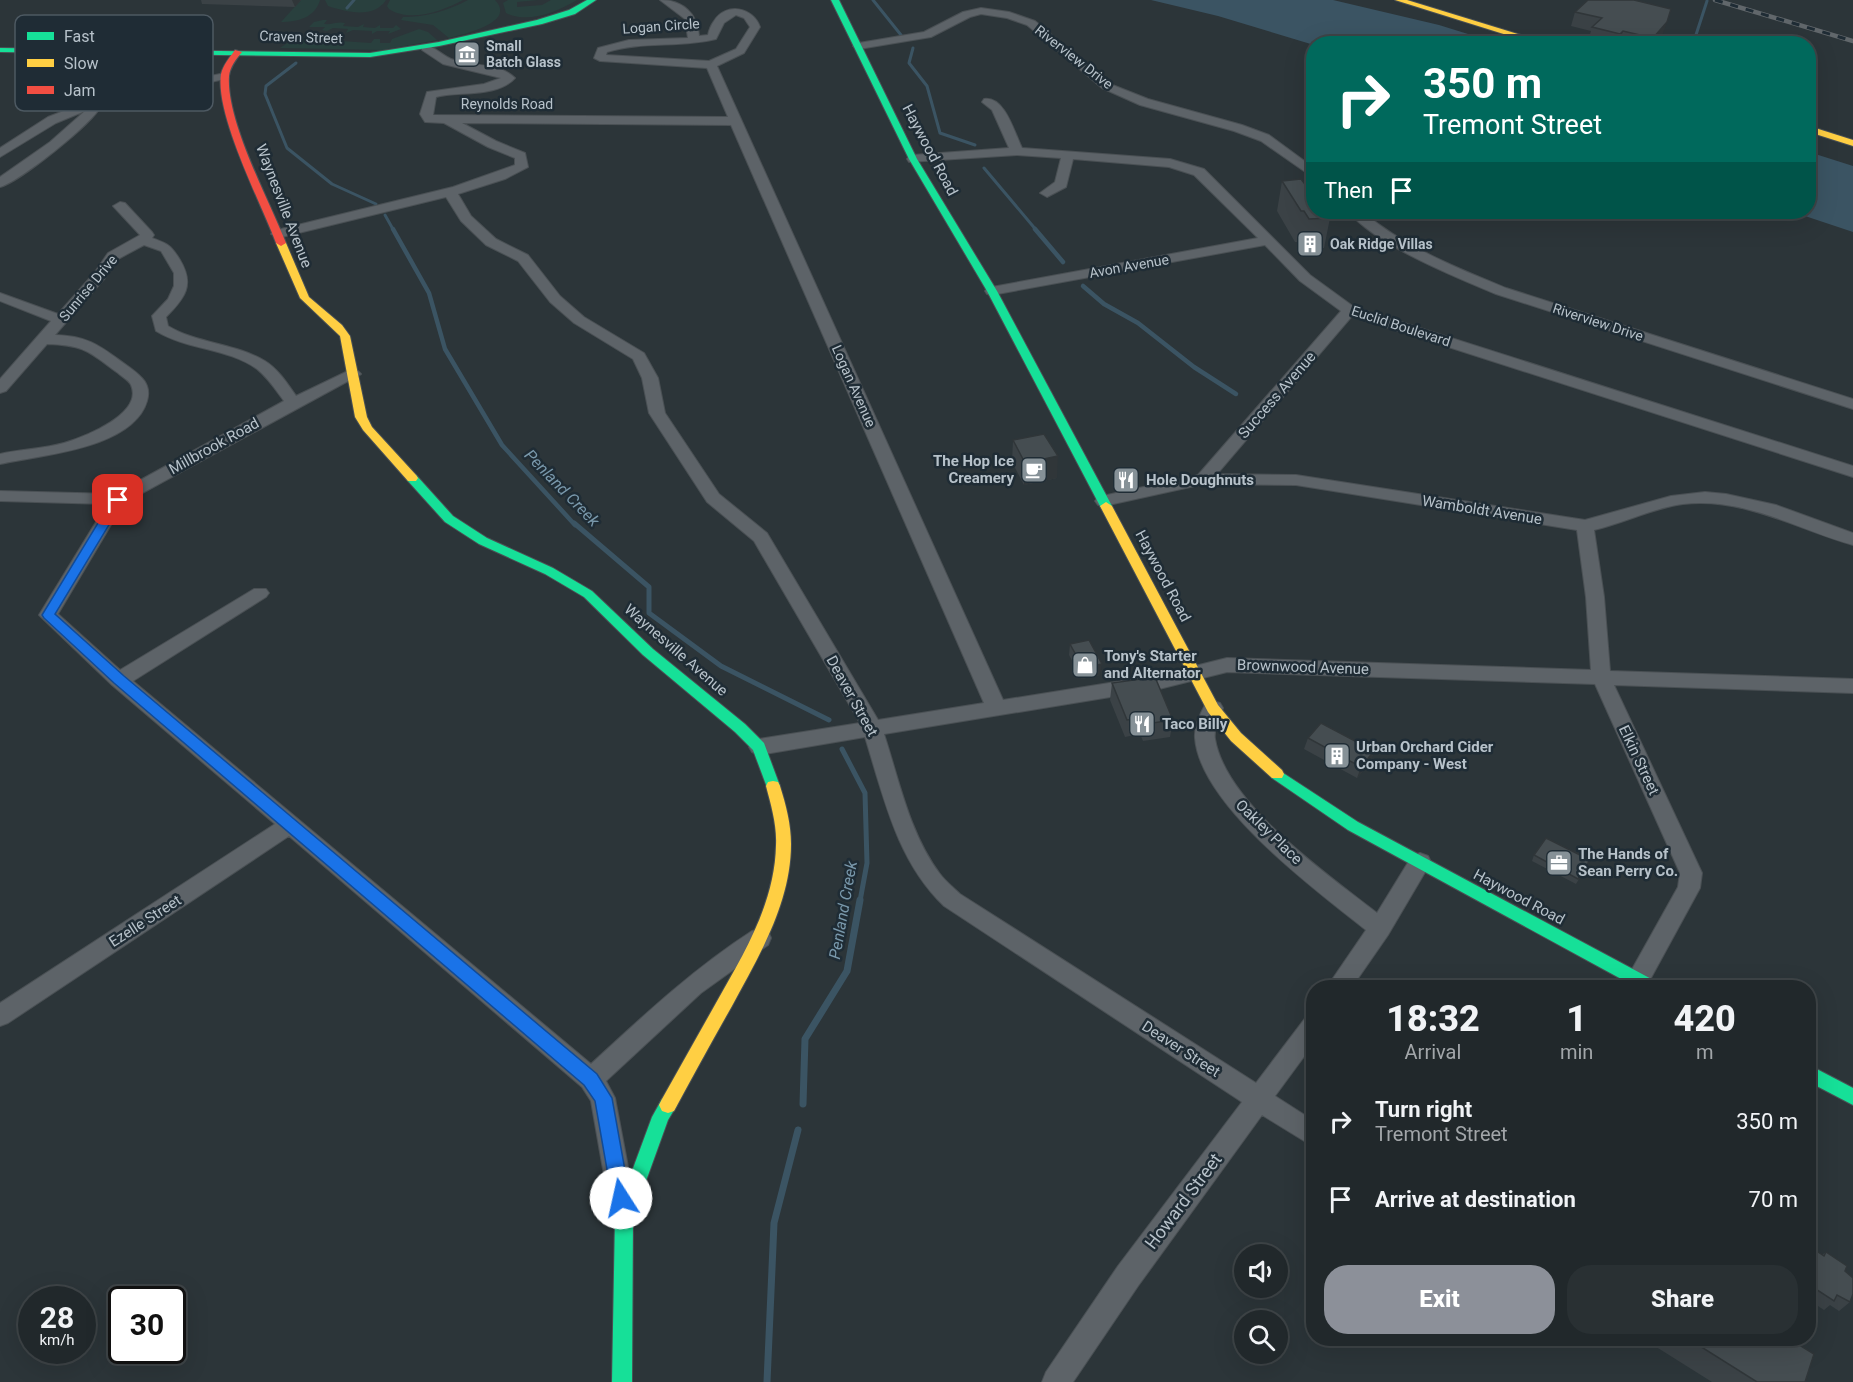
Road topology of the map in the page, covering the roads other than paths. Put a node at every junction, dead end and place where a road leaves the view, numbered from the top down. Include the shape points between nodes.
1 (592, 0) edge
2 (665, 0) edge
3 (835, 0) edge
4 (1399, 0) edge
5 (1519, 36) edge
6 (694, 39) junction
7 (859, 46) junction
8 (426, 48) junction
9 (0, 50) edge
10 (15, 50) edge
11 (213, 52) edge
12 (238, 52) junction
13 (711, 65) junction
14 (225, 76) junction
15 (213, 79) edge
16 (988, 102) dead end
17 (77, 111) edge
18 (94, 111) edge
19 (446, 119) junction
20 (737, 121) junction
21 (1816, 131) edge
22 (1853, 143) edge
23 (1017, 151) junction
24 (0, 153) edge
25 (1068, 154) junction
26 (913, 159) junction
27 (1306, 168) edge
28 (0, 183) edge
29 (450, 192) junction
30 (1047, 194) dead end
31 (120, 206) dead end
32 (1364, 219) edge
33 (278, 234) junction
34 (144, 240) junction
35 (1267, 240) junction
36 (992, 291) junction
37 (0, 297) edge
38 (1349, 310) junction
39 (63, 319) junction
40 (45, 339) junction
41 (353, 374) junction
42 (1, 387) edge
43 (293, 403) junction
44 (1853, 404) edge
45 (0, 459) edge
46 (1853, 472) edge
47 (1204, 479) junction
48 (0, 496) edge
49 (118, 500) junction
50 (1104, 501) junction
51 (1585, 526) junction
52 (1853, 538) edge
53 (260, 593) dead end
54 (1195, 672) junction
55 (1601, 677) junction
56 (119, 680) junction
57 (1853, 686) edge
58 (996, 707) junction
59 (1213, 708) junction
60 (872, 727) junction
61 (759, 747) junction
62 (290, 825) junction
63 (1420, 862) junction
64 (1380, 928) junction
65 (762, 936) junction
66 (1344, 980) edge
67 (1638, 980) edge
68 (1647, 980) edge
69 (0, 1016) edge
70 (1306, 1035) edge
71 (1816, 1077) edge
72 (591, 1079) junction
73 (1853, 1097) edge
74 (1259, 1099) junction
75 (1306, 1130) edge
76 (624, 1217) junction
77 (622, 1382) edge
78 (1056, 1382) edge

1 - 8 street, Craven Street via 559,17
2 - 6 street via 689,16 694,24
3 - 7 street, Haywood Road
4 - 5 street
6 - 13 street, Logan Circle via 712,37 719,21 734,12 742,12 753,20 755,27 740,51
6 - 13 street, Logan Circle via 622,44 602,50 600,58
7 - 26 street, Haywood Road
7 - 27 street, Riverview Drive via 927,35 981,10 1010,15 1031,22 1106,86 1144,102 1265,138
8 - 12 street, Craven Street via 352,56
8 - 19 street via 435,57 509,78 496,85 430,95 426,114 429,119
9 - 10 street, Craven Street
11 - 12 street, Craven Street
12 - 14 street
13 - 20 street, Logan Avenue
14 - 15 street
14 - 33 street, Waynesville Avenue via 232,117
16 - 23 street via 997,108
17 - 24 street via 52,120
18 - 28 street
19 - 20 street, Reynolds Road
19 - 29 street, Reynolds Road via 521,156 522,167 501,178
20 - 58 street, Logan Avenue
21 - 22 street
23 - 25 street, Euclid Boulevard
23 - 26 street, Euclid Boulevard
25 - 30 street via 1061,184
25 - 35 street, Euclid Boulevard via 1189,167 1219,190
26 - 36 street, Haywood Road
29 - 33 street, Reynolds Road
29 - 60 street, Deaver Street via 466,218 491,242 523,258 555,299 579,320 639,356 650,378 657,413 713,498 761,537
31 - 34 street via 147,235
32 - 44 street, Riverview Drive via 1380,233 1501,291
33 - 41 street, Waynesville Avenue via 293,279 310,306 344,333
34 - 39 street, Sunrise Drive via 113,256
34 - 43 street via 166,248 181,273 179,293 159,316 161,328 177,338 259,364
35 - 36 street, Avon Avenue
35 - 38 street, Euclid Boulevard via 1305,278
36 - 50 street, Haywood Road
37 - 39 street
38 - 46 street, Euclid Boulevard
38 - 47 street, Success Avenue
39 - 40 street, Sunrise Drive
40 - 42 street, Sunrise Drive
40 - 45 street via 77,341 96,350 138,381 142,399 118,424 86,441
41 - 43 street, Millbrook Road
41 - 61 street, Waynesville Avenue via 357,408 367,428 449,519 483,541 588,594 648,652
43 - 49 street, Millbrook Road
47 - 50 street, Wamboldt Avenue
47 - 51 street, Wamboldt Avenue via 1296,480
48 - 49 street
49 - 56 street via 48,615
50 - 54 street, Haywood Road
51 - 52 street, Wamboldt Avenue via 1682,499 1724,498
51 - 55 street, Elkin Street
53 - 56 street
54 - 55 street, Brownwood Avenue via 1227,665
54 - 58 street, Brownwood Avenue via 1159,682
54 - 59 street, Haywood Road
55 - 57 street, Brownwood Avenue
55 - 68 street, Elkin Street via 1691,873 1689,888
56 - 62 street
58 - 60 street, Brownwood Avenue
59 - 63 street, Haywood Road via 1232,735 1284,782
59 - 64 street, Oakley Place via 1204,736 1210,760 1240,806 1290,855
60 - 61 street, Brownwood Avenue
60 - 74 street, Deaver Street via 901,817 917,857 933,882 952,900
61 - 65 street, Waynesville Avenue via 784,828 784,862 776,901
62 - 69 street, Ezelle Street
62 - 72 street
63 - 64 street
63 - 67 street, Haywood Road
64 - 66 street
65 - 72 street via 694,985
65 - 76 street, Waynesville Avenue via 661,1117
70 - 74 street, Howard Street
71 - 73 street
72 - 76 street via 603,1098
74 - 75 street, Deaver Street
74 - 78 street, Howard Street via 1128,1276
76 - 77 street, Waynesville Avenue

